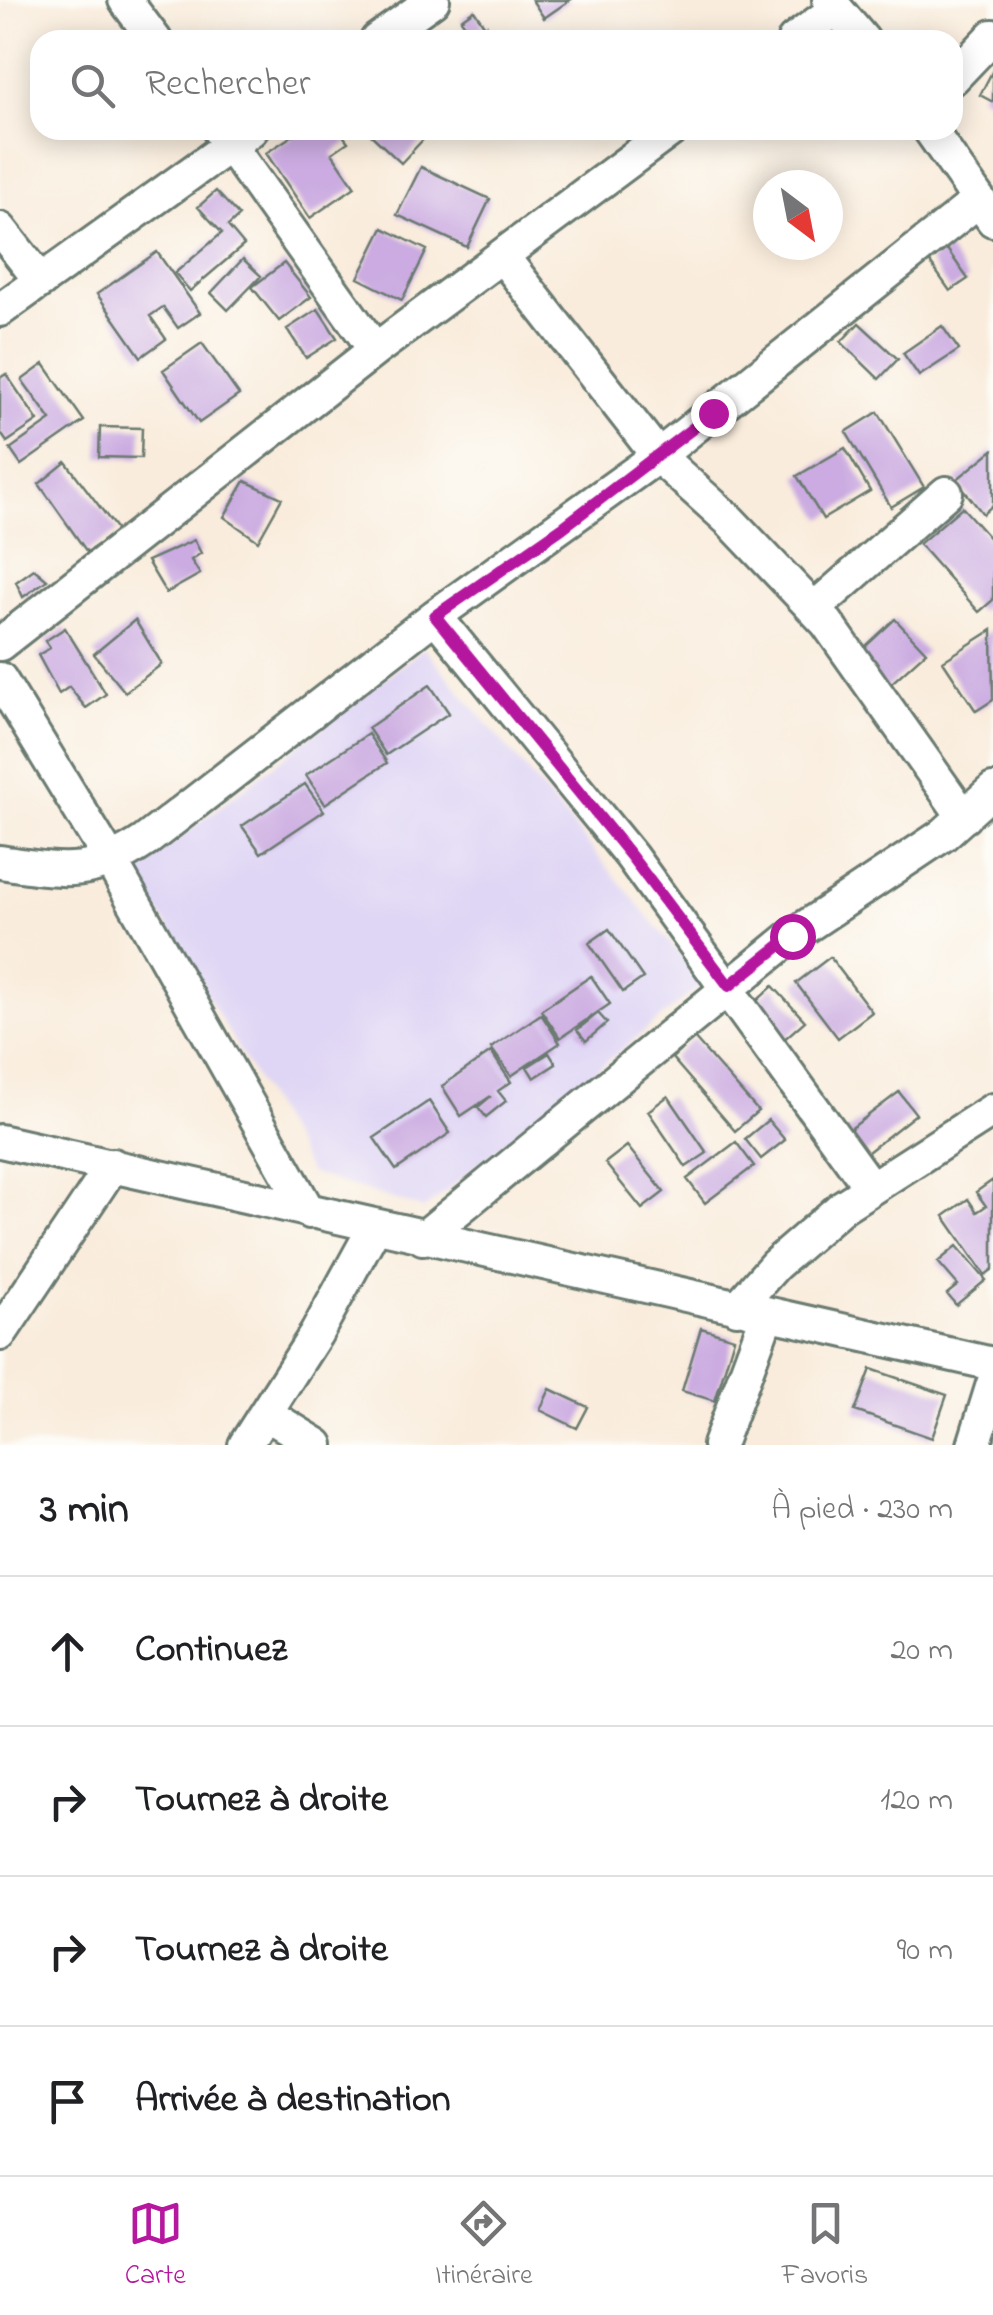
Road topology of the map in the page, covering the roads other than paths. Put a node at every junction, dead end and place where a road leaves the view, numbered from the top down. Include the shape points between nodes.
1 (125, 0) edge
2 (433, 0) edge
3 (832, 5) edge
4 (148, 30) edge
5 (391, 30) edge
6 (805, 30) edge
7 (854, 30) edge
8 (993, 36) edge
9 (963, 68) edge
10 (226, 140) edge
11 (236, 140) edge
12 (658, 140) edge
13 (937, 140) edge
14 (986, 210) edge
15 (0, 229) edge
16 (502, 256) junction
17 (41, 280) junction
18 (0, 310) edge
19 (375, 350) junction
20 (658, 456) junction
21 (946, 492) dead end
22 (814, 608) junction
23 (435, 616) junction
24 (0, 644) edge
25 (0, 678) edge
26 (993, 790) edge
27 (964, 817) junction
28 (0, 862) edge
29 (112, 863) junction
30 (729, 986) junction
31 (993, 1110) edge
32 (0, 1141) edge
33 (113, 1165) junction
34 (871, 1188) junction
35 (309, 1212) junction
36 (374, 1228) junction
37 (424, 1238) junction
38 (752, 1312) junction
39 (0, 1334) edge
40 (993, 1364) edge
41 (993, 1384) edge
42 (268, 1414) junction
43 (244, 1445) edge
44 (317, 1445) edge
45 (719, 1445) edge
46 (974, 1445) edge

1 - 4 street
2 - 5 street
3 - 6 street
3 - 7 street
8 - 9 street
10 - 17 street
11 - 19 street
12 - 16 street
13 - 14 street
14 - 20 street
15 - 17 street
16 - 19 street
16 - 20 street
17 - 18 street
19 - 24 street
20 - 22 street
20 - 23 street
21 - 22 street
22 - 27 street
23 - 29 street
23 - 30 street
25 - 29 street
26 - 27 street
27 - 30 street
28 - 29 street via 72,870
29 - 35 street
30 - 34 street
30 - 37 street
31 - 34 street
32 - 33 street
33 - 35 street
33 - 39 street
34 - 38 street via 820,1224
35 - 36 street
36 - 37 street
36 - 42 street
37 - 38 street
38 - 40 street
38 - 45 street
41 - 46 street
42 - 43 street
42 - 44 street

